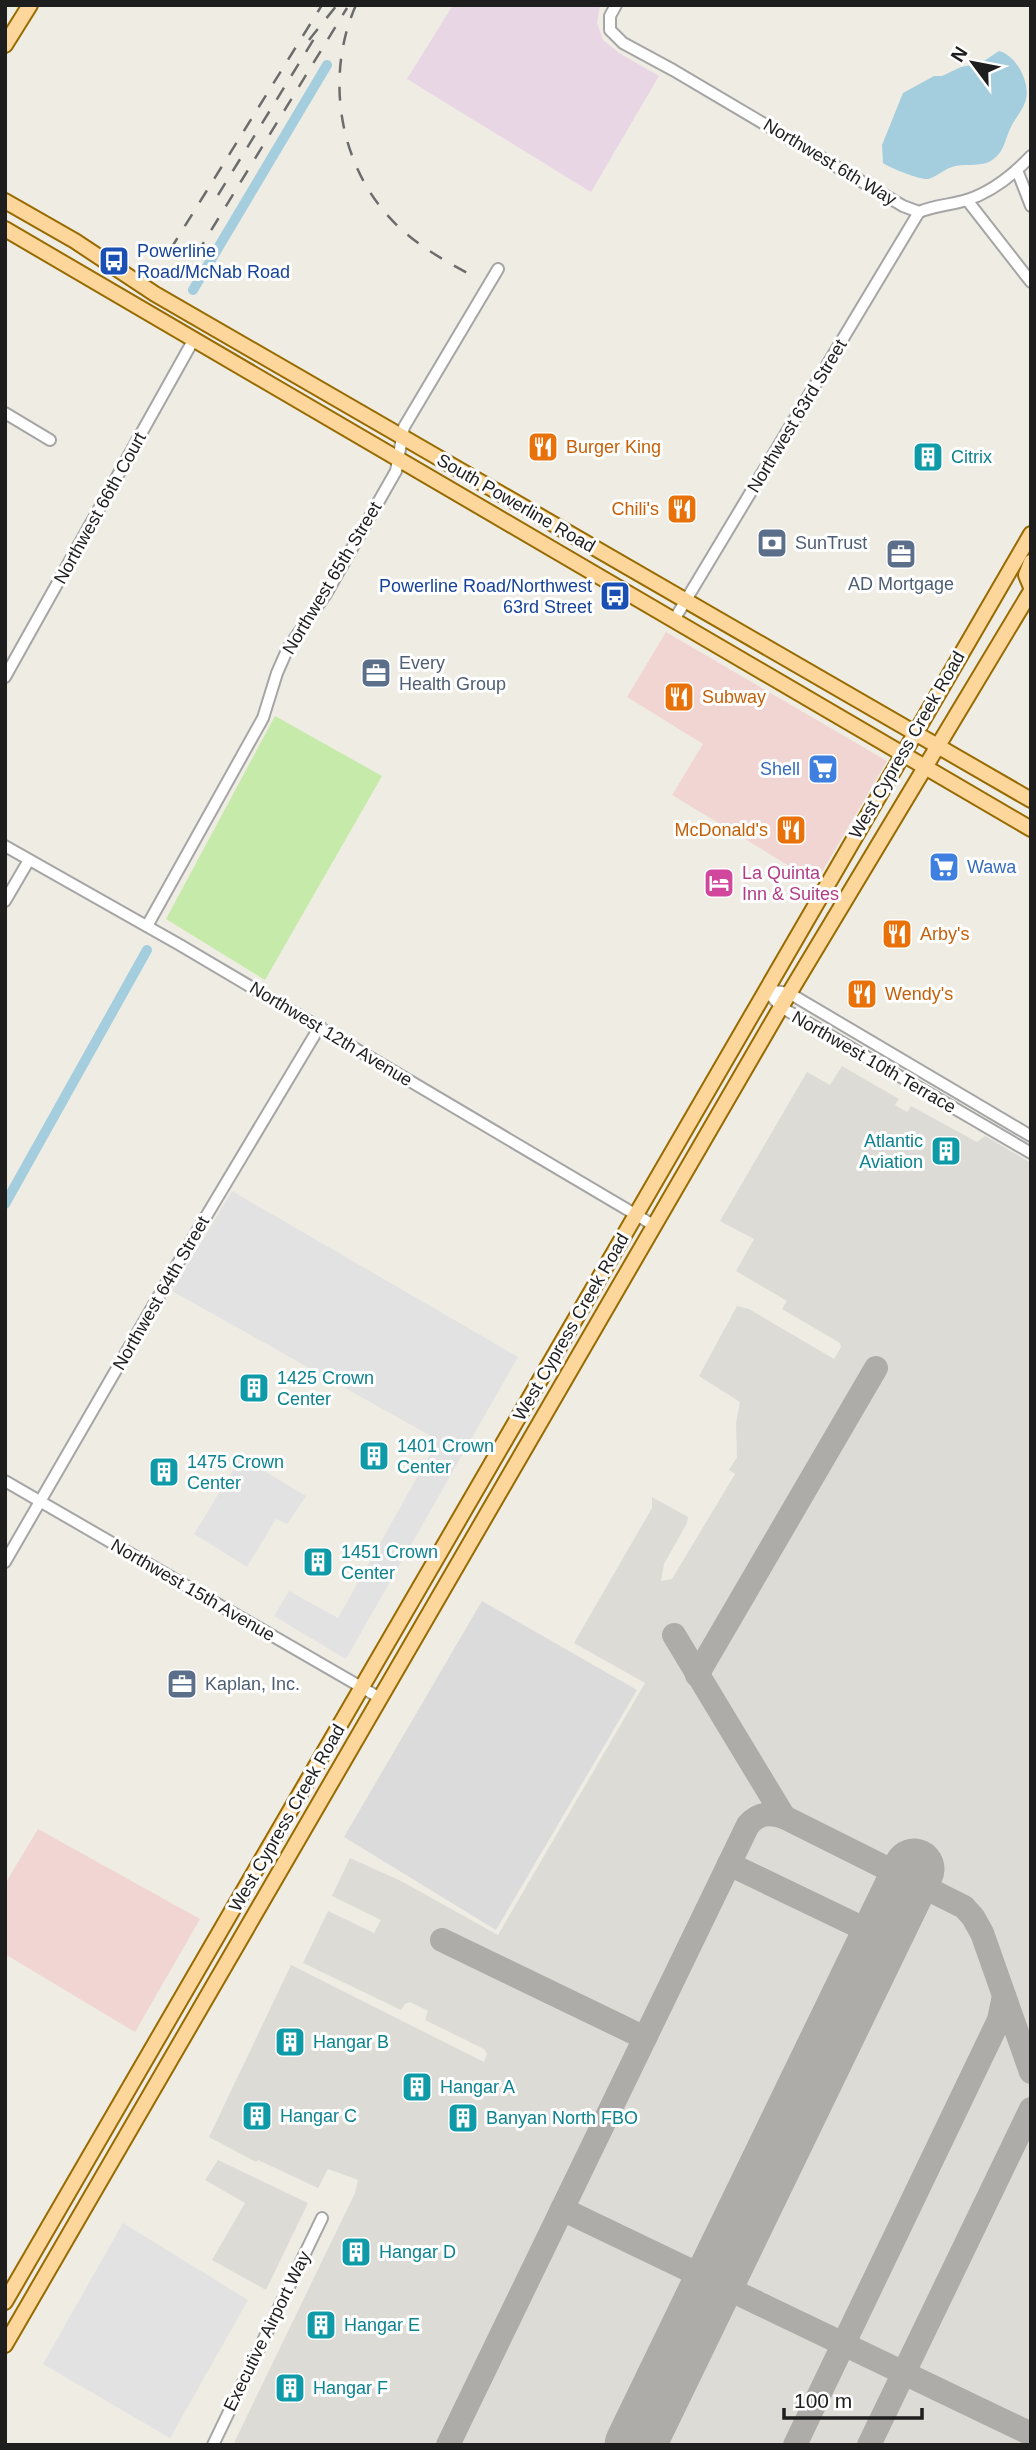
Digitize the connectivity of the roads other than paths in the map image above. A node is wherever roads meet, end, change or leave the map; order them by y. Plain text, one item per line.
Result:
1 (30, 5) edge
2 (616, 5) edge
3 (5, 46) edge
4 (1031, 156) edge
5 (1017, 170) junction
6 (967, 200) junction
7 (5, 201) edge
8 (1031, 206) edge
9 (919, 212) junction
10 (5, 229) edge
11 (498, 269) dead end
12 (1030, 279) edge
13 (194, 339) junction
14 (5, 413) edge
15 (402, 437) junction
16 (50, 440) dead end
17 (398, 458) junction
18 (1031, 534) edge
19 (1031, 562) edge
20 (1031, 589) edge
21 (685, 602) junction
22 (674, 620) junction
23 (5, 677) edge
24 (914, 733) junction
25 (937, 746) junction
26 (902, 754) junction
27 (924, 767) junction
28 (1031, 800) edge
29 (1031, 829) edge
30 (5, 846) edge
31 (29, 860) junction
32 (5, 901) edge
33 (147, 926) junction
34 (765, 990) junction
35 (789, 993) junction
36 (781, 1007) junction
37 (320, 1026) junction
38 (985, 1109) junction
39 (978, 1122) junction
40 (1030, 1135) edge
41 (1031, 1153) edge
42 (636, 1214) junction
43 (655, 1226) junction
44 (5, 1481) edge
45 (40, 1502) junction
46 (463, 1514) junction
47 (465, 1553) junction
48 (5, 1562) edge
49 (363, 1688) junction
50 (380, 1698) junction
51 (322, 2218) dead end
52 (5, 2302) edge
53 (5, 2345) edge
54 (213, 2445) edge

1 - 3 main road
2 - 9 street, Northwest 6th Way
4 - 5 street
5 - 6 street
5 - 8 street
6 - 9 street
6 - 12 street
7 - 15 main road, South Powerline Road
9 - 21 street, Northwest 63rd Street
10 - 13 main road, South Powerline Road
11 - 15 street, Northwest 65th Street
13 - 17 main road, South Powerline Road
13 - 23 street, Northwest 66th Court
14 - 16 street
15 - 17 street, Northwest 65th Street
15 - 21 main road, South Powerline Road
17 - 22 main road, South Powerline Road
17 - 33 street, Northwest 65th Street
18 - 24 main road, West Cypress Creek Road
19 - 20 main road
20 - 25 main road, West Cypress Creek Road
21 - 22 street, Northwest 63rd Street
21 - 24 main road, South Powerline Road
22 - 26 main road, South Powerline Road
24 - 25 main road, South Powerline Road
24 - 26 main road, West Cypress Creek Road
25 - 27 main road, West Cypress Creek Road
25 - 28 main road, South Powerline Road
26 - 27 main road, South Powerline Road
26 - 34 main road, West Cypress Creek Road
27 - 29 main road, South Powerline Road
27 - 35 main road, West Cypress Creek Road
30 - 31 street, Northwest 12th Avenue
31 - 32 street
31 - 33 street, Northwest 12th Avenue
33 - 37 street, Northwest 12th Avenue
34 - 35 street, Northwest 10th Terrace
34 - 36 street, Northwest 10th Terrace
34 - 42 main road, West Cypress Creek Road
35 - 36 main road, West Cypress Creek Road
35 - 38 street, Northwest 10th Terrace
36 - 39 street, Northwest 10th Terrace
36 - 43 main road, West Cypress Creek Road
37 - 42 street, Northwest 12th Avenue
37 - 45 street, Northwest 64th Street
38 - 39 street
38 - 40 street, Northwest 10th Terrace
39 - 41 street, Northwest 10th Terrace
42 - 43 street, Northwest 12th Avenue
42 - 46 main road, West Cypress Creek Road
43 - 47 main road, West Cypress Creek Road
44 - 45 street, Northwest 15th Avenue
45 - 48 street, Northwest 64th Street
45 - 49 street, Northwest 15th Avenue
46 - 47 main road
46 - 49 main road, West Cypress Creek Road
47 - 50 main road, West Cypress Creek Road
49 - 50 street, Northwest 15th Avenue
49 - 52 main road, West Cypress Creek Road
50 - 53 main road, West Cypress Creek Road
51 - 54 street, Executive Airport Way

